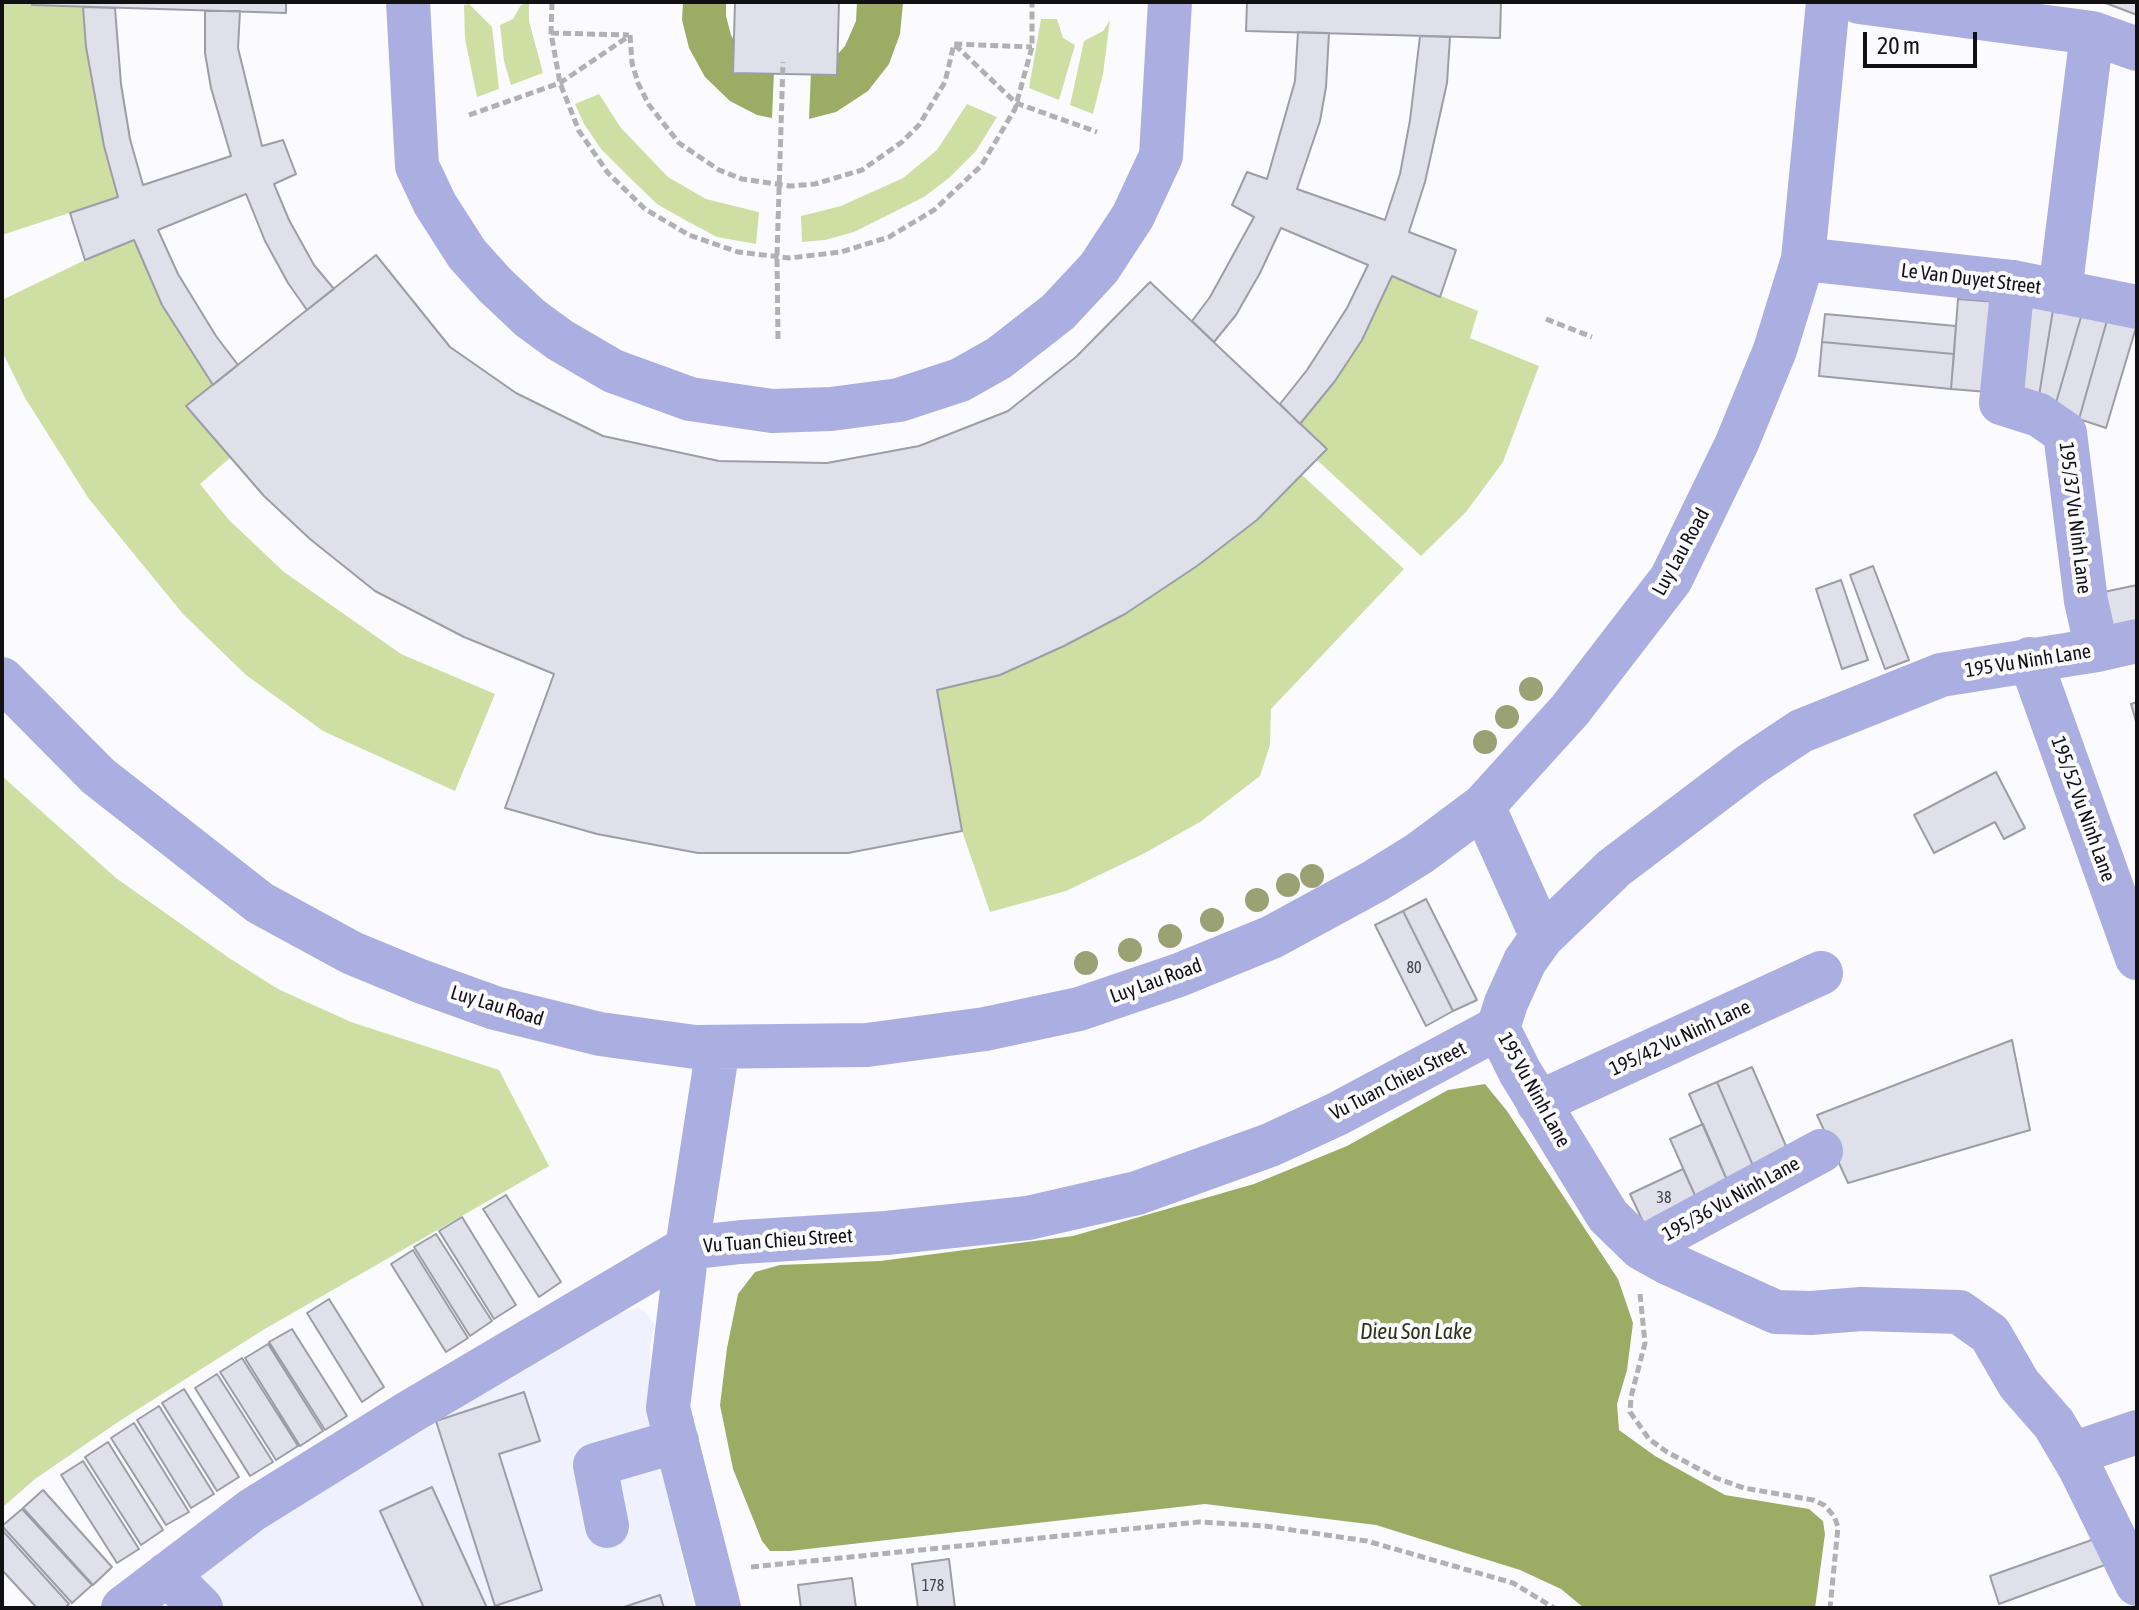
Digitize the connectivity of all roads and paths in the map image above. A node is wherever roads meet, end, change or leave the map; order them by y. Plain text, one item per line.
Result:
1 (408, 2) edge
2 (552, 2) edge
3 (1032, 2) edge
4 (1170, 2) edge
5 (1828, 2) edge
6 (1859, 2) edge
7 (551, 33) junction
8 (2092, 33) junction
9 (630, 35) junction
10 (954, 44) junction
11 (1032, 47) junction
12 (2137, 49) edge
13 (783, 62) dead end
14 (560, 83) junction
15 (1016, 103) junction
16 (469, 115) dead end
17 (1097, 132) dead end
18 (780, 185) junction
19 (777, 256) junction
20 (1803, 259) junction
21 (2013, 282) junction
22 (2060, 292) junction
23 (2137, 307) edge
24 (1546, 319) dead end
25 (1592, 337) dead end
26 (778, 339) dead end
27 (2117, 646) edge
28 (2030, 659) junction
29 (2, 679) edge
30 (1483, 806) junction
31 (1542, 937) junction
32 (2137, 958) edge
33 (1821, 973) dead end
34 (1498, 1028) junction
35 (718, 1047) junction
36 (1538, 1103) junction
37 (1821, 1151) dead end
38 (687, 1248) junction
39 (1641, 1248) junction
40 (1638, 1291) dead end
41 (2137, 1432) edge
42 (677, 1441) junction
43 (2072, 1454) junction
44 (607, 1526) dead end
45 (746, 1568) dead end
46 (167, 1574) junction
47 (2137, 1584) edge
48 (123, 1608) edge
49 (201, 1608) edge
50 (719, 1608) edge
51 (1554, 1608) edge
52 (1830, 1608) edge

1 - 4 street
2 - 7 path
3 - 11 path
5 - 20 street, Luy Lau Road
6 - 8 street
7 - 9 path
7 - 14 path
8 - 12 street
8 - 22 street
9 - 14 path
9 - 18 path
10 - 11 path
10 - 15 path
10 - 18 path
11 - 15 path
13 - 18 path
14 - 16 path
14 - 19 path
15 - 17 path
15 - 19 path
18 - 19 path
19 - 26 path
20 - 21 street, Le Van Duyet Street
20 - 30 street, Luy Lau Road
21 - 22 street, Le Van Duyet Street
21 - 27 street, 195/37 Vu Ninh Lane
22 - 23 street, Le Van Duyet Street
24 - 25 path
27 - 28 street, 195 Vu Ninh Lane
28 - 31 street, 195 Vu Ninh Lane
28 - 32 street, 195/52 Vu Ninh Lane
29 - 35 street, Luy Lau Road
30 - 31 street
30 - 35 street, Luy Lau Road
31 - 34 street, 195 Vu Ninh Lane
33 - 36 street, 195/42 Vu Ninh Lane
34 - 36 street, 195 Vu Ninh Lane
34 - 38 street, Vu Tuan Chieu Street
35 - 38 street
36 - 39 street, 195 Vu Ninh Lane
37 - 39 street, 195/36 Vu Ninh Lane
38 - 42 street
38 - 46 street, Vu Tuan Chieu Street
39 - 43 street, 195 Vu Ninh Lane
40 - 52 path
41 - 43 street
42 - 44 street
42 - 50 street
43 - 47 street, 195 Vu Ninh Lane
45 - 51 path
46 - 48 street, Vu Tuan Chieu Street
46 - 49 street

